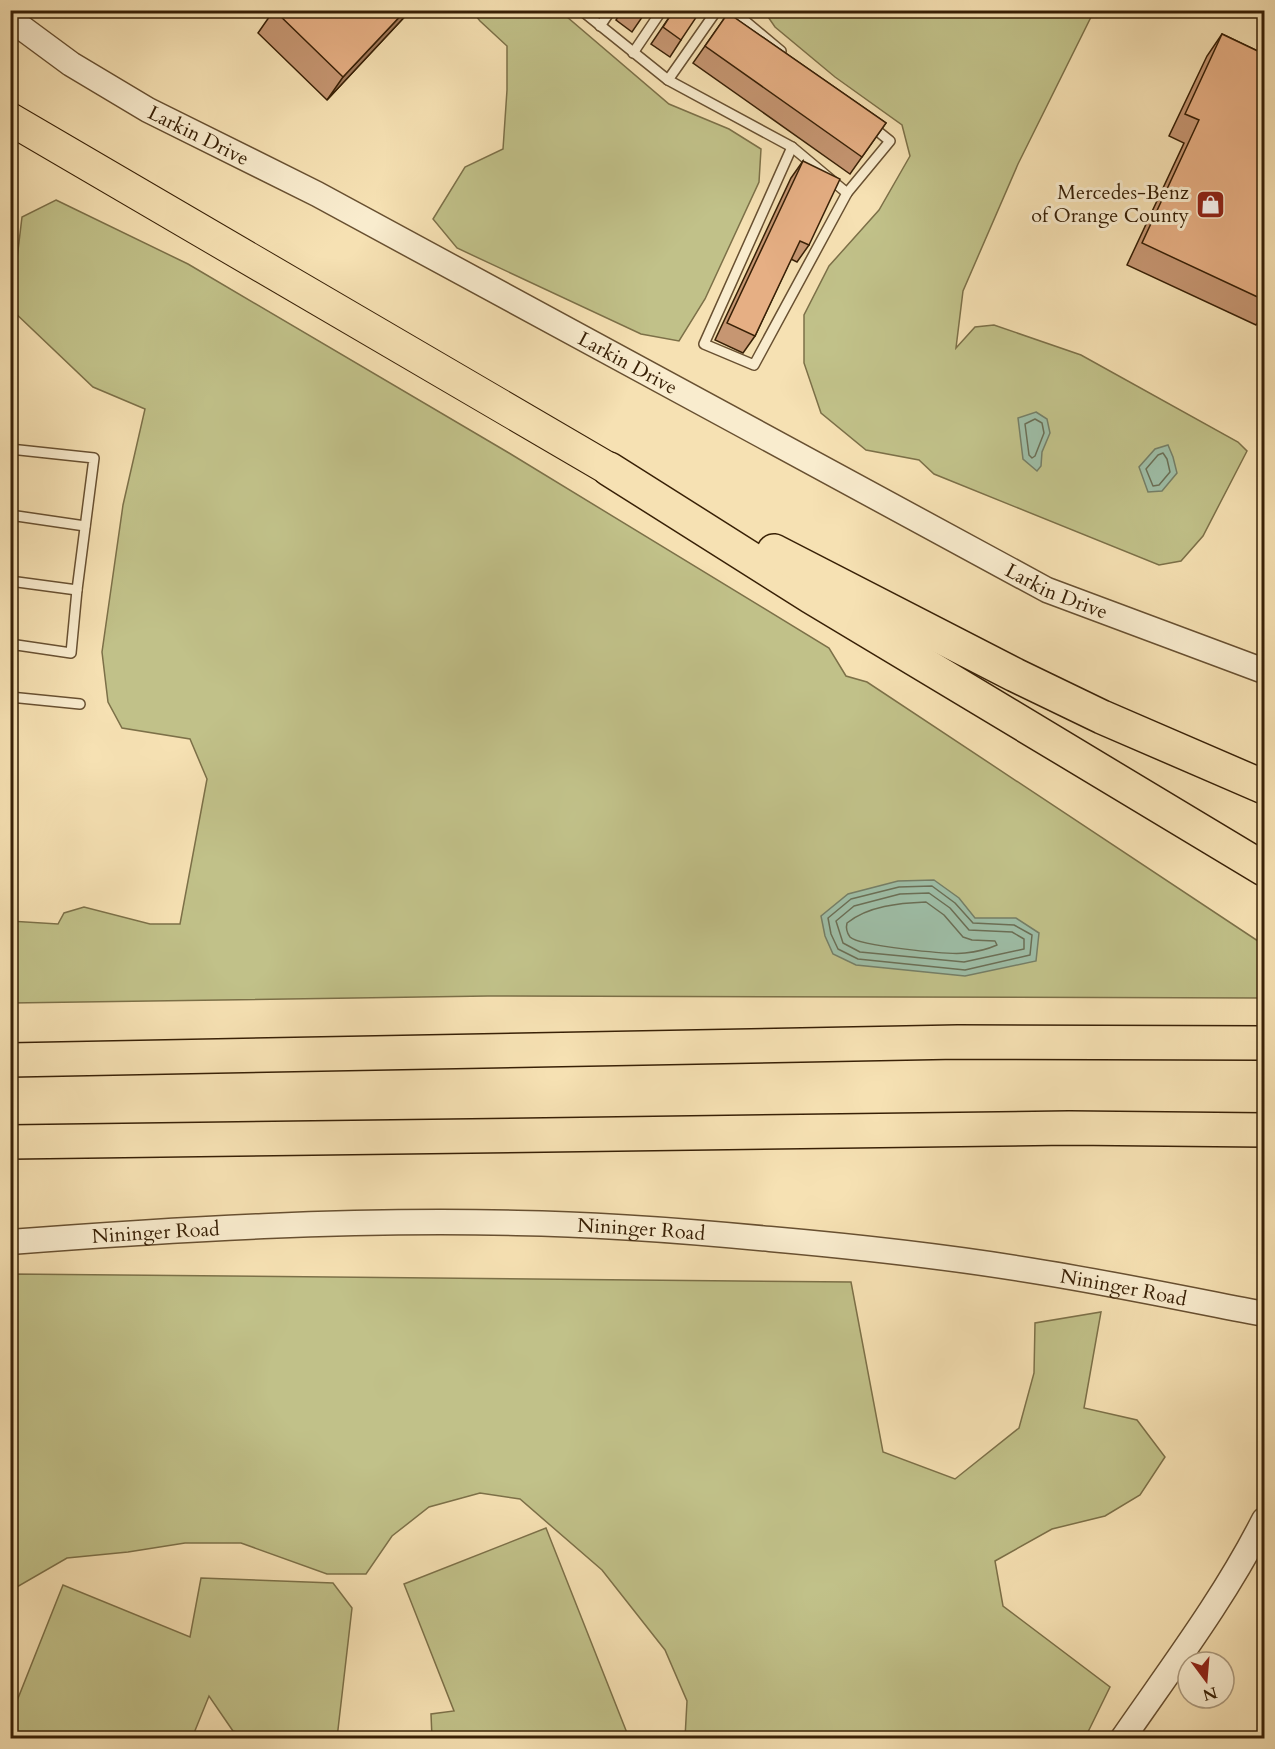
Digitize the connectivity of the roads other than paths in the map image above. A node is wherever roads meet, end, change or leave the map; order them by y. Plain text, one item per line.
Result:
1 (581, 10) edge
2 (611, 10) edge
3 (662, 10) edge
4 (717, 10) edge
5 (732, 10) edge
6 (10, 20) edge
7 (600, 26) junction
8 (633, 53) junction
9 (785, 54) edge
10 (668, 80) junction
11 (10, 119) edge
12 (864, 119) edge
13 (792, 147) junction
14 (847, 194) junction
15 (10, 448) edge
16 (609, 468) junction
17 (10, 514) edge
18 (85, 526) junction
19 (10, 581) edge
20 (77, 590) junction
21 (10, 644) edge
22 (1264, 671) edge
23 (10, 697) edge
24 (80, 704) dead end
25 (1264, 787) edge
26 (1264, 869) edge
27 (10, 1042) edge
28 (1264, 1043) edge
29 (207, 1056) junction
30 (10, 1060) edge
31 (1264, 1130) edge
32 (110, 1141) junction
33 (10, 1142) edge
34 (10, 1155) edge
35 (10, 1242) edge
36 (1264, 1314) edge
37 (1264, 1520) edge
38 (1123, 1738) edge

1 - 7 lane
2 - 7 lane
3 - 8 lane
4 - 10 lane
5 - 9 lane
6 - 22 street, Larkin Drive
7 - 8 lane
8 - 10 lane
10 - 13 lane
11 - 16 highway
12 - 14 lane
13 - 14 lane
13 - 14 lane
15 - 18 lane
16 - 25 highway
16 - 26 highway
17 - 18 lane
18 - 20 lane
19 - 20 lane
20 - 21 lane
23 - 24 lane
27 - 29 highway
28 - 29 highway
29 - 30 highway
31 - 32 highway
32 - 33 highway
32 - 34 highway
35 - 36 street, Nininger Road
37 - 38 street

